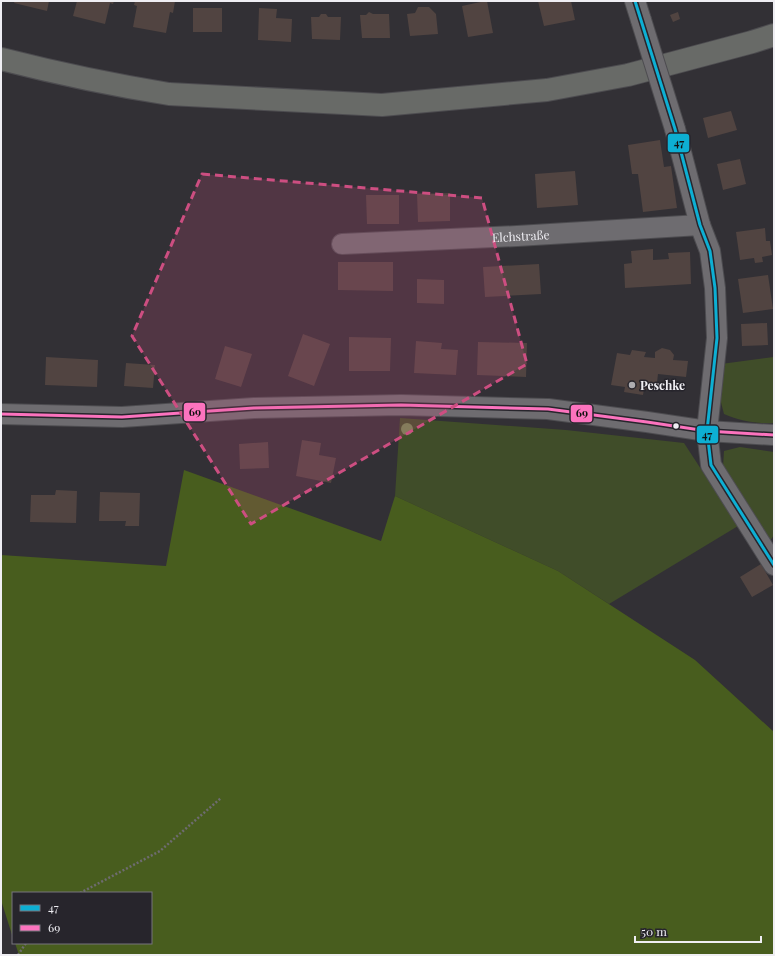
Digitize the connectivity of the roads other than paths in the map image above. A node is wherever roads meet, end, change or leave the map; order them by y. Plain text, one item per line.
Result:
1 (635, 1) edge
2 (774, 35) edge
3 (1, 59) edge
4 (700, 225) junction
5 (342, 244) dead end
6 (1, 414) edge
7 (707, 431) junction
8 (774, 435) edge
9 (774, 565) edge

1 - 4 street, bridge
2 - 3 main road
4 - 5 street, Elchstraße
4 - 7 street
6 - 7 street
7 - 8 street
7 - 9 street

